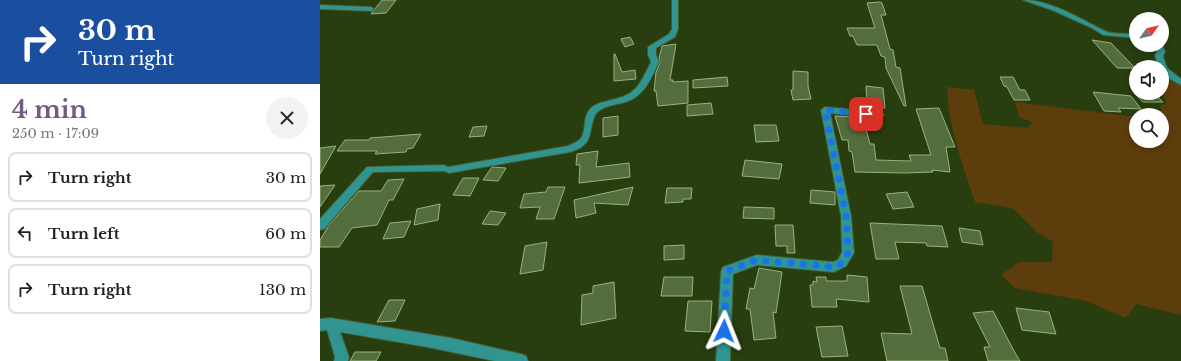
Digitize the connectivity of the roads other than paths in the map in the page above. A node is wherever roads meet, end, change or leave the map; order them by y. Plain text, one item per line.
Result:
1 (676, 0) edge
2 (1026, 0) edge
3 (320, 7) edge
4 (372, 9) dead end
5 (1129, 36) edge
6 (1161, 52) edge
7 (1181, 83) edge
8 (880, 115) dead end
9 (320, 226) edge
10 (326, 324) edge
11 (341, 361) edge
12 (522, 361) edge
13 (723, 361) edge

1 - 9 street
2 - 5 street
3 - 4 street
6 - 7 street
8 - 13 street
10 - 11 street
10 - 12 street

